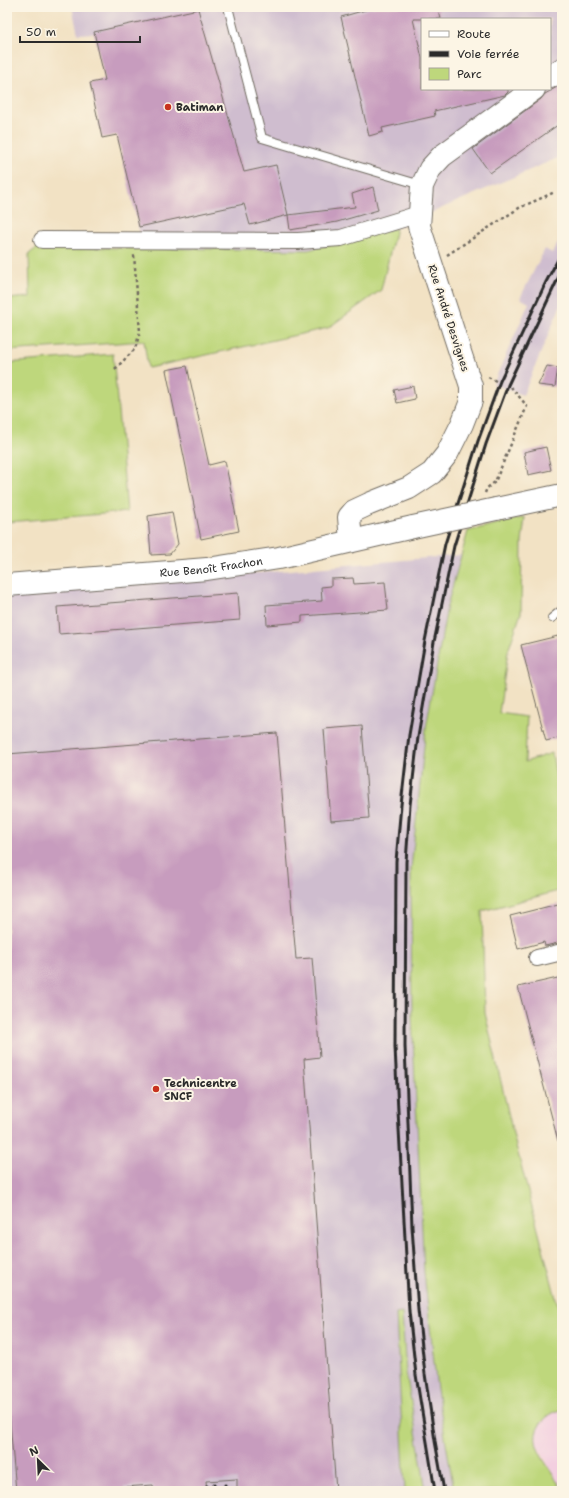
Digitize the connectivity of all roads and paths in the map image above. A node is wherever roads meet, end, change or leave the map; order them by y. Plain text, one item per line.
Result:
1 (228, 7) edge
2 (562, 69) edge
3 (551, 76) edge
4 (533, 90) edge
5 (422, 186) junction
6 (555, 192) dead end
7 (419, 214) junction
8 (42, 240) dead end
9 (133, 240) junction
10 (431, 265) junction
11 (115, 369) dead end
12 (486, 376) dead end
13 (496, 381) dead end
14 (512, 387) dead end
15 (495, 482) dead end
16 (562, 495) edge
17 (351, 541) junction
18 (7, 585) edge
19 (562, 610) edge
20 (552, 618) dead end
21 (562, 952) edge
22 (537, 958) dead end

1 - 5 lane
2 - 3 street
4 - 5 street, Rue André Desvignes
5 - 7 street, Rue André Desvignes
6 - 10 path
7 - 9 street
7 - 10 street, Rue André Desvignes
8 - 9 street
9 - 11 path
10 - 17 street, Rue André Desvignes
12 - 13 path
14 - 15 path
16 - 17 street, Rue Benoît Frachon, bridge
17 - 18 street, Rue Benoît Frachon
19 - 20 lane
21 - 22 street

